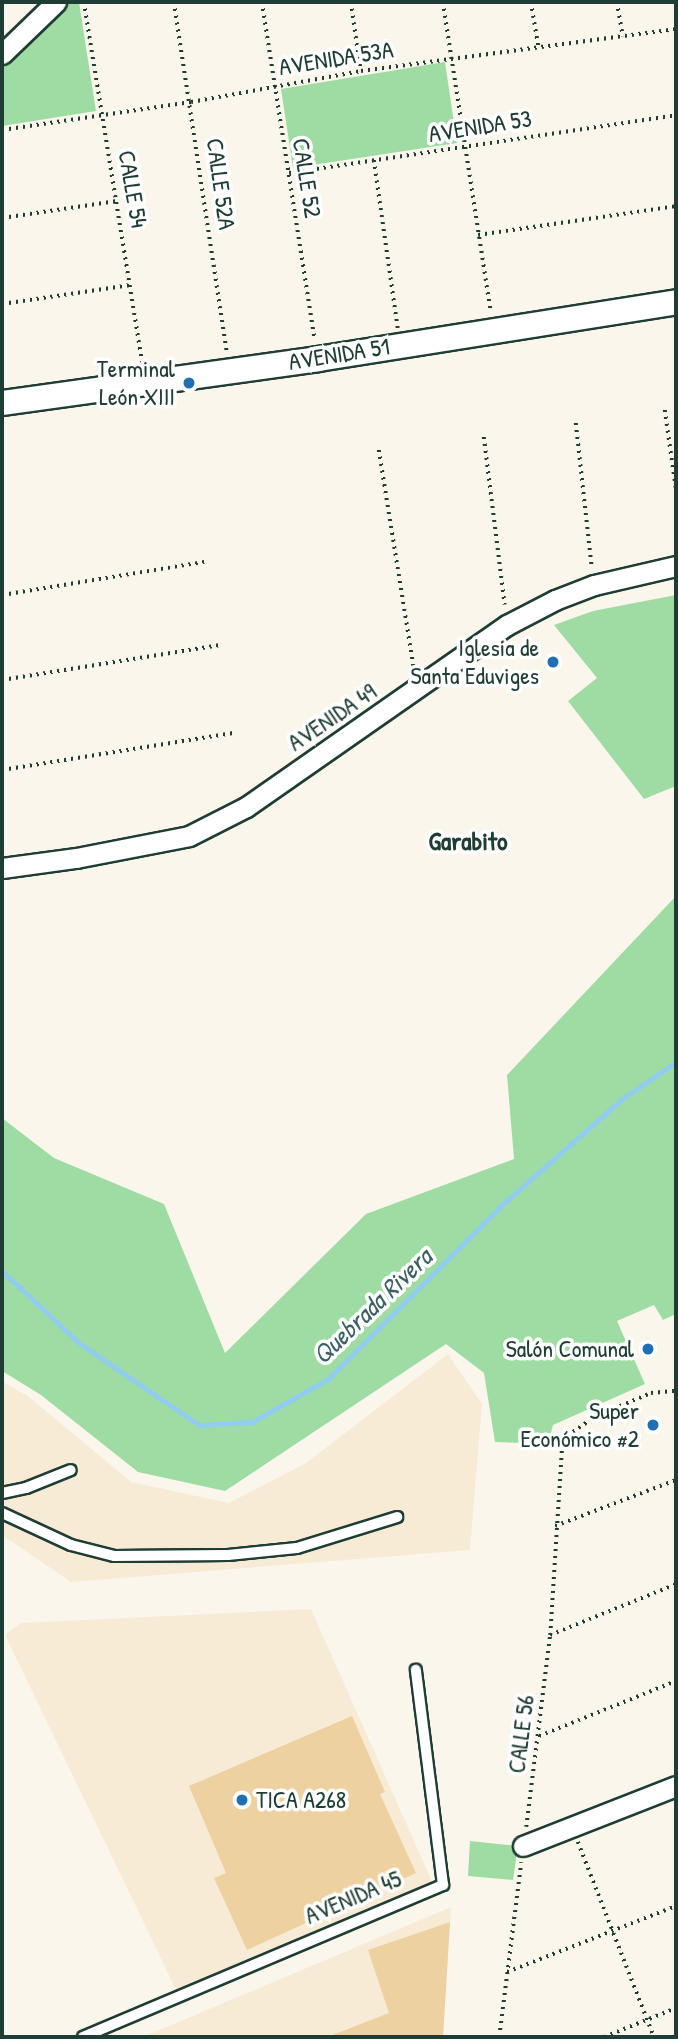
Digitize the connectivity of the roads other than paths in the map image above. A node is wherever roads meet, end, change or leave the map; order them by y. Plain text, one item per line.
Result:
1 (56, 2) edge
2 (2, 54) edge
3 (676, 302) edge
4 (2, 403) edge
5 (676, 566) edge
6 (2, 867) edge
7 (71, 1470) dead end
8 (2, 1493) edge
9 (2, 1513) edge
10 (397, 1517) dead end
11 (416, 1670) dead end
12 (676, 1786) edge
13 (523, 1846) road end
14 (83, 2037) edge

1 - 2 street
3 - 4 street, AVENIDA 51
5 - 6 street, AVENIDA 49
7 - 8 lane
9 - 10 lane
11 - 14 lane, AVENIDA 45
12 - 13 street

